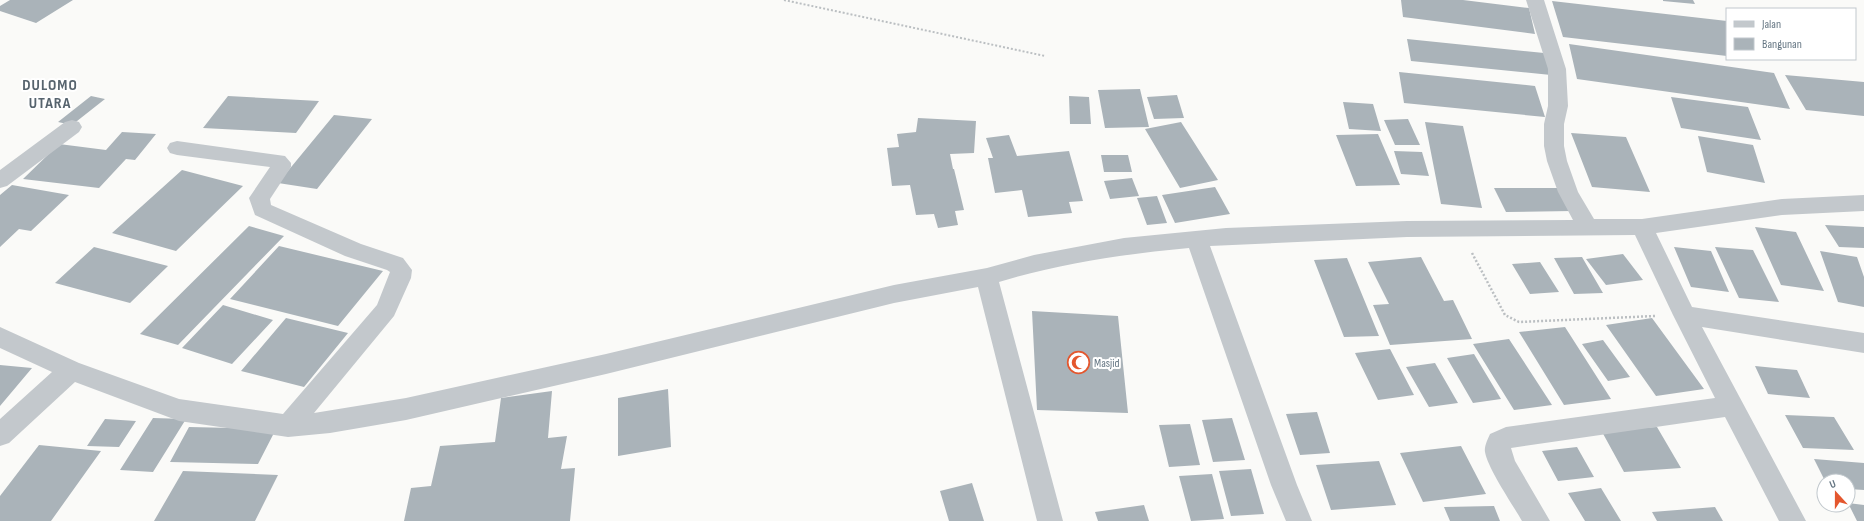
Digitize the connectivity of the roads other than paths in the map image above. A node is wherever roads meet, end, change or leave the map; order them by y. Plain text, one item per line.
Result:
1 (1535, 0) edge
2 (72, 127) dead end
3 (177, 148) dead end
4 (0, 180) edge
5 (1864, 203) edge
6 (1642, 227) junction
7 (1588, 228) junction
8 (1197, 239) junction
9 (987, 277) junction
10 (1684, 315) junction
11 (0, 337) edge
12 (1864, 343) edge
13 (71, 370) junction
14 (1731, 406) junction
15 (288, 426) junction
16 (0, 436) edge
17 (1050, 521) edge
18 (1299, 521) edge
19 (1536, 521) edge
20 (1793, 521) edge

1 - 7 street
2 - 4 street
3 - 15 street
5 - 6 street
6 - 7 street
6 - 10 street
7 - 8 street
8 - 9 street
8 - 18 street
9 - 15 street
9 - 17 street
10 - 12 street
10 - 14 street
11 - 13 street
13 - 15 street
13 - 16 street
14 - 19 street
14 - 20 street

